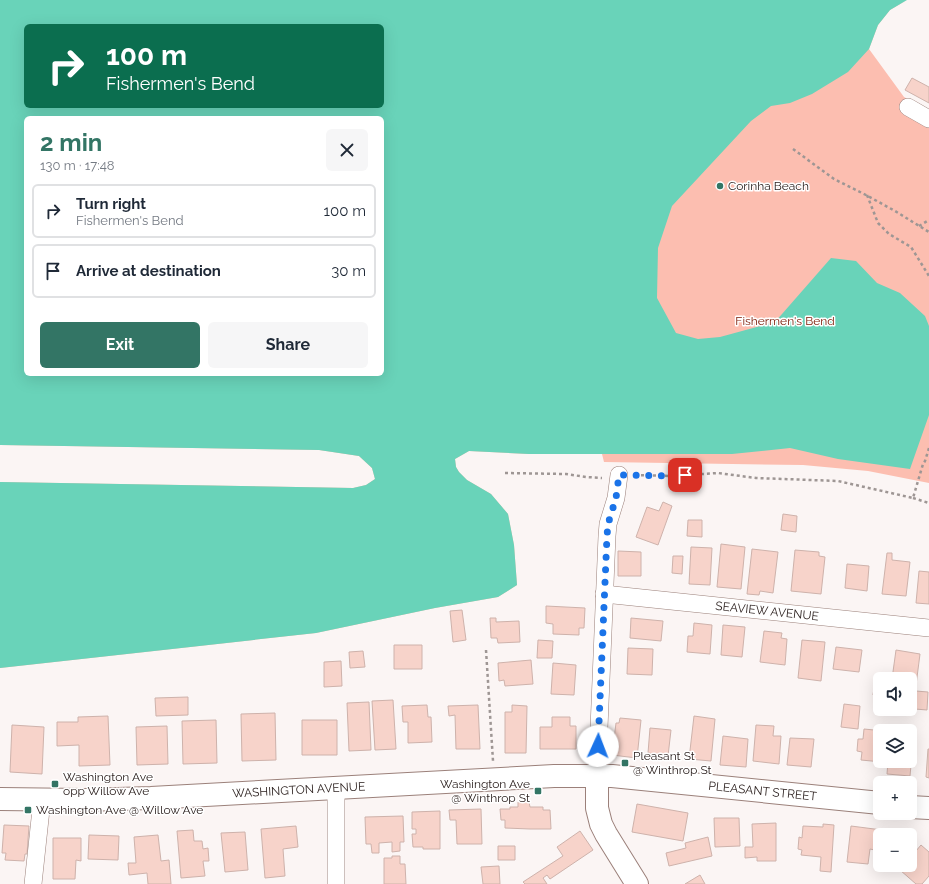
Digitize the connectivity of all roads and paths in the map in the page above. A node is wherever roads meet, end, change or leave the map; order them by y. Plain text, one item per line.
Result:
1 (908, 108) dead end
2 (929, 119) edge
3 (793, 149) dead end
4 (866, 195) junction
5 (929, 220) edge
6 (919, 226) junction
7 (929, 232) edge
8 (929, 276) edge
9 (929, 448) edge
10 (506, 473) dead end
11 (619, 476) junction
12 (913, 498) junction
13 (929, 503) edge
14 (604, 594) junction
15 (929, 628) edge
16 (486, 650) dead end
17 (597, 776) junction
18 (494, 780) junction
19 (336, 788) junction
20 (0, 799) edge
21 (42, 800) junction
22 (873, 803) edge
23 (917, 807) edge
24 (929, 808) edge
25 (33, 884) edge
26 (336, 884) edge
27 (637, 884) edge

1 - 2 street
3 - 4 path
4 - 6 path
4 - 8 path
5 - 6 path
6 - 7 path
9 - 12 path
10 - 11 path
11 - 12 path
11 - 14 street
12 - 13 path
14 - 15 street, SEAVIEW AVENUE
14 - 17 street
16 - 18 path
17 - 18 main road, WASHINGTON AVENUE
17 - 22 main road, PLEASANT STREET
17 - 27 main road
18 - 19 main road, WASHINGTON AVENUE
19 - 21 main road, WASHINGTON AVENUE
19 - 26 street
20 - 21 main road, WASHINGTON AVENUE
21 - 25 street
23 - 24 main road

